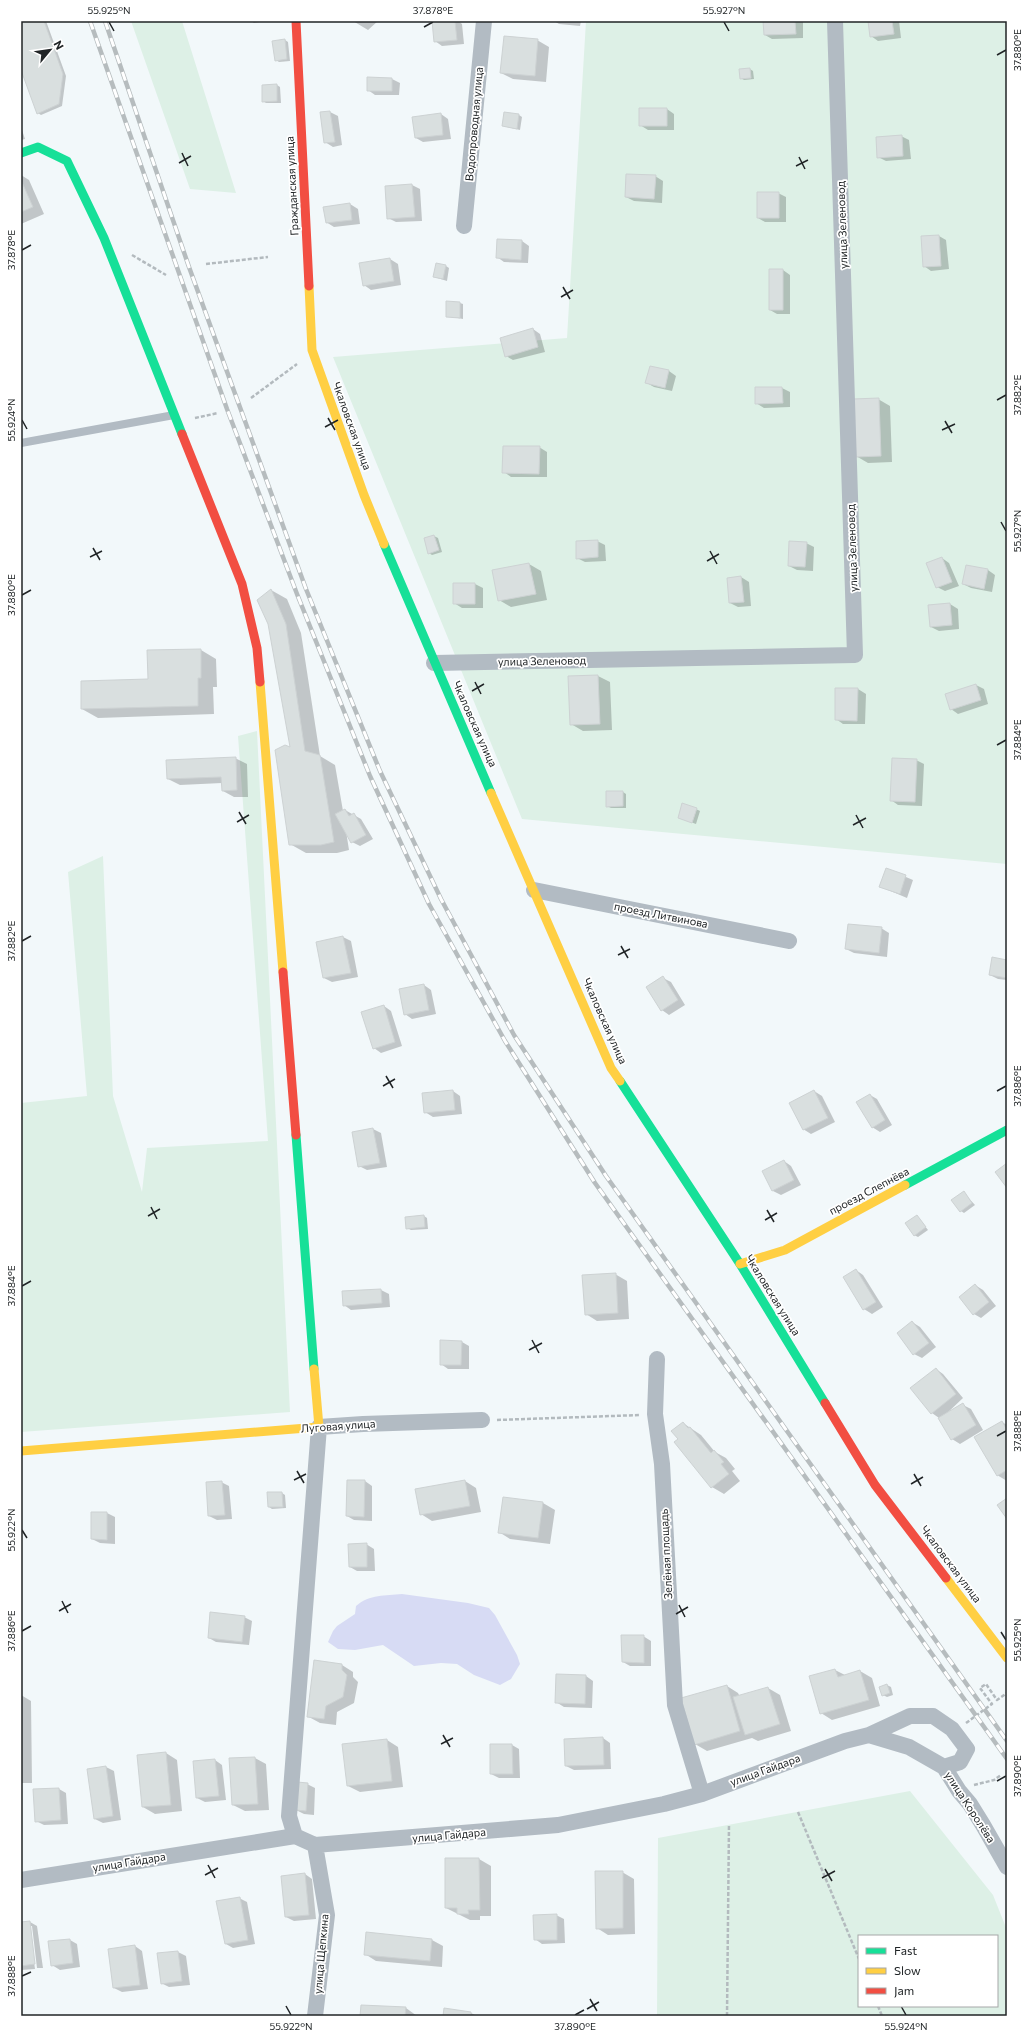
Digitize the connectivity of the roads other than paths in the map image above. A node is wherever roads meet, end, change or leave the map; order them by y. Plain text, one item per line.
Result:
1 (296, 21) edge
2 (484, 21) edge
3 (835, 21) edge
4 (21, 153) edge
5 (464, 226) dead end
6 (312, 350) joint
7 (176, 419) junction
8 (21, 443) edge
9 (434, 663) junction
10 (534, 890) junction
11 (789, 941) dead end
12 (1007, 1130) edge
13 (740, 1264) junction
14 (657, 1359) dead end
15 (482, 1420) road end
16 (319, 1427) junction
17 (21, 1451) edge
18 (1007, 1658) edge
19 (869, 1735) junction
20 (944, 1767) junction
21 (702, 1794) junction
22 (295, 1836) junction
23 (315, 1845) junction
24 (1007, 1867) edge
25 (21, 1880) edge
26 (315, 2016) edge

1 - 6 street, Гражданская улица
2 - 5 street, Водопроводная улица
3 - 9 street, улица Зеленовод
4 - 7 street
6 - 9 street, Чкаловская улица
7 - 8 lane
7 - 16 street
9 - 10 street, Чкаловская улица
10 - 11 street, проезд Литвинова
10 - 13 street, Чкаловская улица
12 - 13 street, проезд Слепнёва
13 - 18 street, Чкаловская улица
14 - 21 street, Зелёная площадь
15 - 16 street, Луговая улица
16 - 17 street, Луговая улица
16 - 22 street
19 - 20 street
19 - 20 street, улица Гайдара
19 - 21 street, улица Гайдара
20 - 24 street, улица Королёва
21 - 23 street, улица Гайдара
22 - 23 street, улица Гайдара
22 - 25 street, улица Гайдара
23 - 26 street, улица Щепкина

